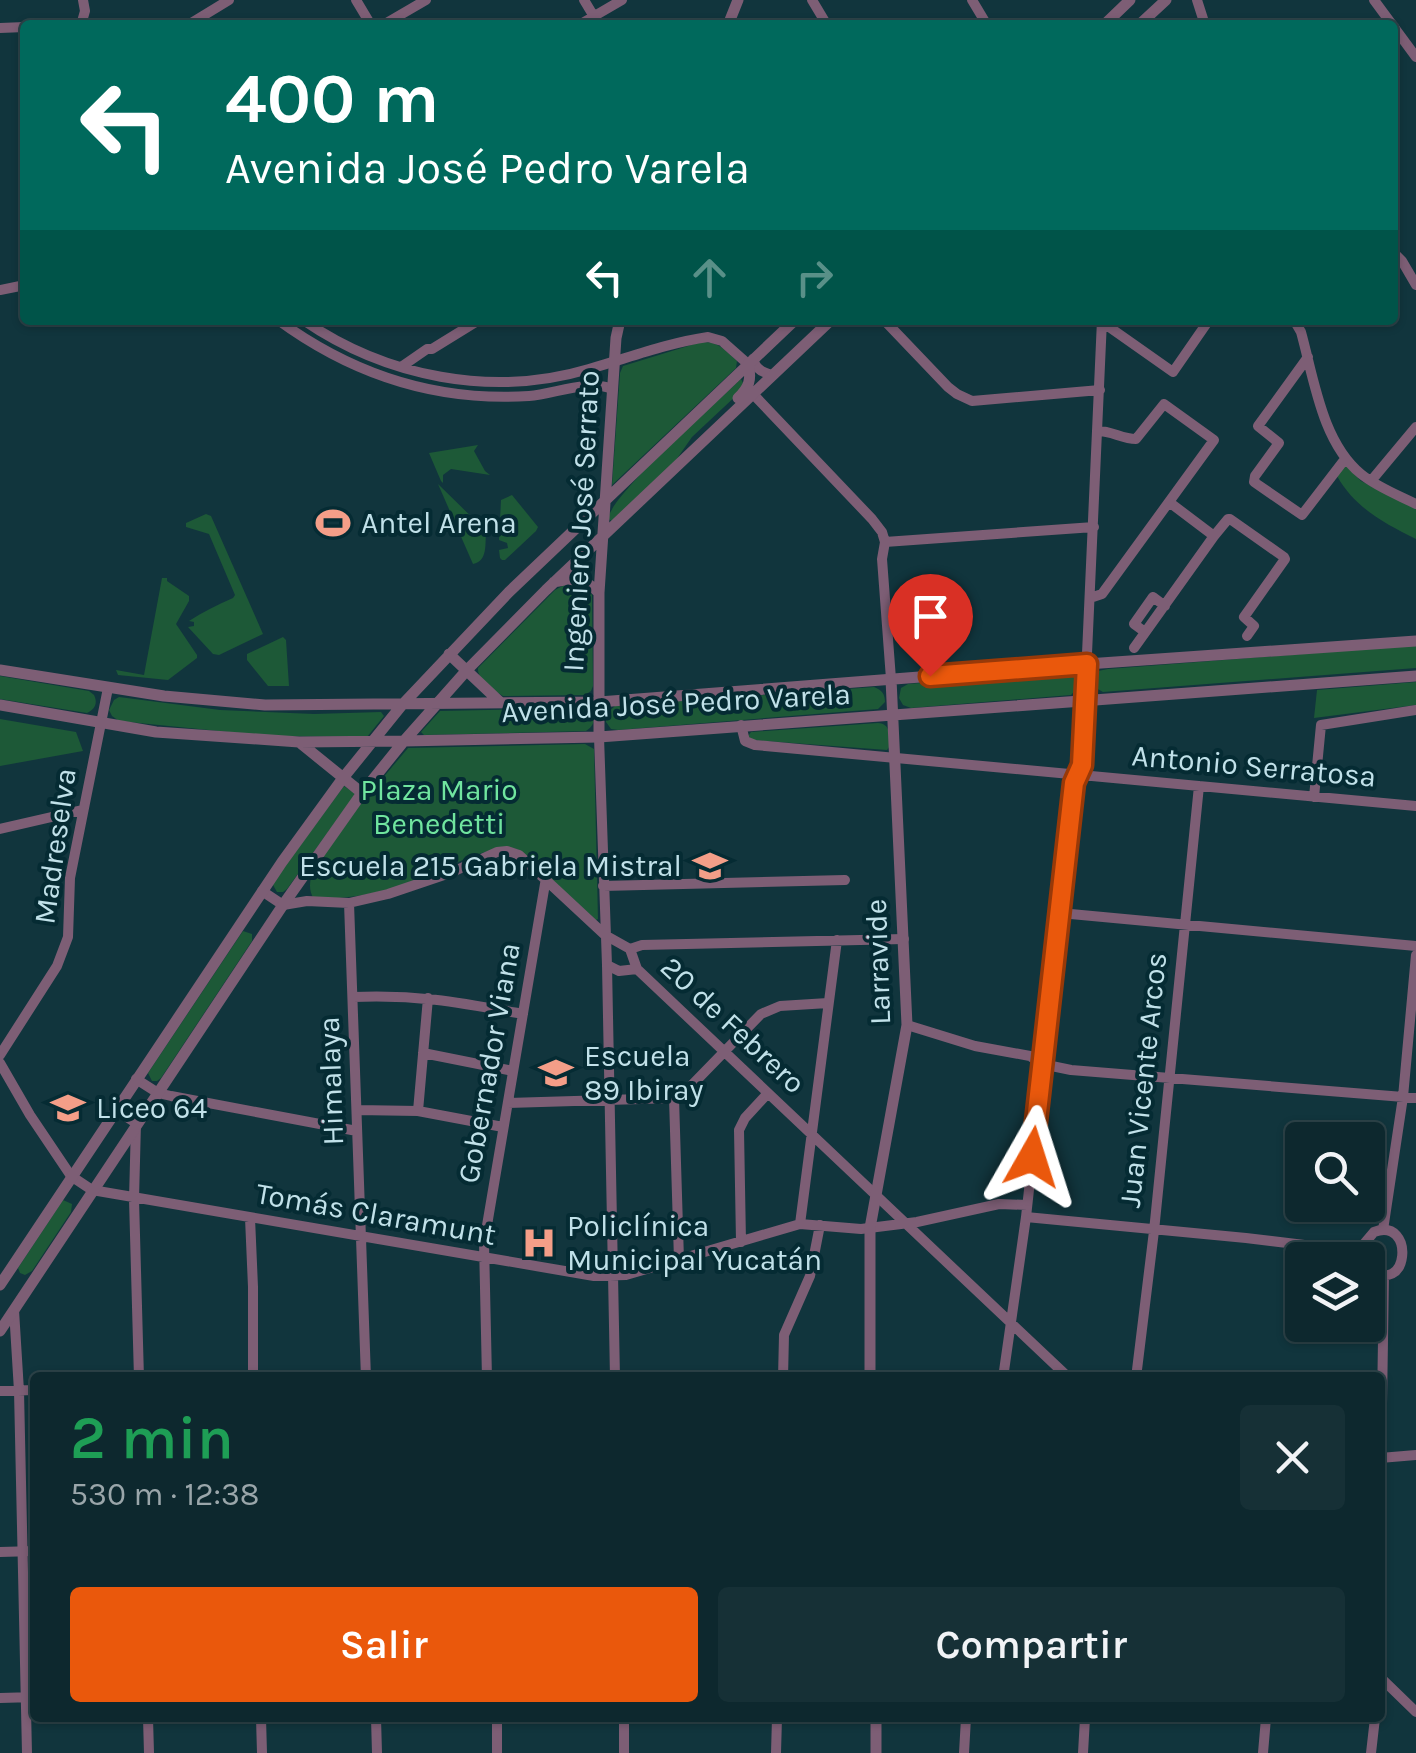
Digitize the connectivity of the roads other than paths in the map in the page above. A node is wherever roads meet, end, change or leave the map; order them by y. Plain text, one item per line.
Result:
1 (229, 0) edge
2 (426, 0) edge
3 (622, 0) edge
4 (1130, 0) edge
5 (1166, 0) edge
6 (196, 20) edge
7 (392, 20) edge
8 (597, 20) edge
9 (1109, 20) edge
10 (1145, 20) edge
11 (1398, 33) edge
12 (1416, 57) edge
13 (1398, 257) edge
14 (1416, 285) edge
15 (286, 325) edge
16 (312, 325) edge
17 (471, 325) edge
18 (619, 325) edge
19 (789, 325) edge
20 (819, 325) edge
21 (889, 325) edge
22 (1102, 325) edge
23 (1108, 325) edge
24 (1206, 325) edge
25 (1296, 325) edge
26 (338, 342) junction
27 (432, 349) junction
28 (332, 356) junction
29 (1308, 357) junction
30 (614, 361) junction
31 (751, 361) junction
32 (401, 367) junction
33 (422, 374) junction
34 (772, 375) junction
35 (437, 376) junction
36 (612, 389) junction
37 (1100, 390) junction
38 (433, 392) junction
39 (752, 394) junction
40 (1416, 427) edge
41 (1098, 431) junction
42 (697, 446) junction
43 (1345, 459) junction
44 (1370, 480) junction
45 (604, 500) junction
46 (1170, 502) junction
47 (1416, 504) edge
48 (1094, 528) junction
49 (1214, 536) junction
50 (601, 538) junction
51 (885, 542) junction
52 (529, 572) junction
53 (550, 586) junction
54 (509, 592) junction
55 (598, 593) junction
56 (1090, 598) junction
57 (527, 609) junction
58 (484, 616) junction
59 (502, 634) junction
60 (1247, 636) dead end
61 (1416, 642) edge
62 (1134, 648) dead end
63 (449, 654) junction
64 (1087, 664) junction
65 (0, 670) edge
66 (466, 670) junction
67 (1416, 676) edge
68 (891, 679) junction
69 (108, 688) junction
70 (1085, 699) junction
71 (599, 702) junction
72 (501, 703) junction
73 (436, 704) junction
74 (402, 705) junction
75 (0, 706) edge
76 (1416, 710) edge
77 (893, 716) junction
78 (100, 723) junction
79 (740, 725) junction
80 (599, 737) junction
81 (372, 741) junction
82 (404, 741) junction
83 (299, 742) junction
84 (896, 758) junction
85 (1078, 774) junction
86 (344, 778) junction
87 (1198, 786) junction
88 (362, 793) junction
89 (1314, 797) junction
90 (1416, 806) edge
91 (82, 810) junction
92 (0, 829) edge
93 (546, 878) junction
94 (846, 880) dead end
95 (604, 886) junction
96 (262, 892) junction
97 (349, 903) junction
98 (284, 905) junction
99 (1060, 913) junction
100 (242, 922) junction
101 (1184, 926) junction
102 (605, 935) junction
103 (263, 936) junction
104 (904, 939) junction
105 (838, 940) junction
106 (1416, 946) edge
107 (630, 949) junction
108 (1416, 955) edge
109 (607, 965) junction
110 (637, 969) junction
111 (353, 997) junction
112 (428, 998) junction
113 (828, 1003) junction
114 (523, 1014) junction
115 (907, 1026) junction
116 (724, 1051) junction
117 (422, 1053) junction
118 (0, 1054) edge
119 (0, 1063) edge
120 (1042, 1064) junction
121 (513, 1071) junction
122 (1168, 1078) junction
123 (136, 1079) junction
124 (158, 1093) junction
125 (768, 1093) junction
126 (1402, 1097) junction
127 (674, 1098) junction
128 (1416, 1098) edge
129 (609, 1100) junction
130 (508, 1103) junction
131 (116, 1110) junction
132 (357, 1110) junction
133 (418, 1111) junction
134 (136, 1124) junction
135 (503, 1127) junction
136 (357, 1132) junction
137 (812, 1134) junction
138 (71, 1176) junction
139 (92, 1190) junction
140 (876, 1195) junction
141 (134, 1200) junction
142 (1027, 1211) junction
143 (250, 1218) junction
144 (800, 1224) junction
145 (905, 1224) junction
146 (820, 1225) junction
147 (870, 1228) junction
148 (1154, 1230) junction
149 (1384, 1230) junction
150 (360, 1236) junction
151 (741, 1242) junction
152 (1367, 1242) edge
153 (1285, 1244) edge
154 (1412, 1252) edge
155 (484, 1258) junction
156 (679, 1260) junction
157 (1385, 1275) edge
158 (612, 1277) junction
159 (1, 1283) edge
160 (23, 1296) junction
161 (14, 1310) junction
162 (1009, 1321) junction
163 (0, 1331) edge
164 (1383, 1342) edge
165 (139, 1372) edge
166 (253, 1372) edge
167 (366, 1372) edge
168 (488, 1372) edge
169 (615, 1372) edge
170 (783, 1372) edge
171 (870, 1372) edge
172 (1004, 1372) edge
173 (1063, 1372) edge
174 (1137, 1372) edge
175 (1382, 1372) edge
176 (30, 1390) edge
177 (0, 1391) edge
178 (19, 1391) junction
179 (1416, 1455) edge
180 (1385, 1458) edge
181 (0, 1552) edge
182 (22, 1552) junction
183 (30, 1552) edge
184 (1385, 1682) edge
185 (30, 1697) edge
186 (0, 1698) edge
187 (1416, 1712) edge
188 (148, 1722) edge
189 (261, 1722) edge
190 (376, 1722) edge
191 (497, 1722) edge
192 (624, 1722) edge
193 (777, 1722) edge
194 (876, 1722) edge
195 (966, 1722) edge
196 (1085, 1722) edge
197 (1266, 1722) edge
198 (1375, 1722) edge
199 (27, 1753) edge
200 (149, 1753) edge
201 (262, 1753) edge
202 (378, 1753) edge
203 (497, 1753) edge
204 (624, 1753) edge
205 (776, 1753) edge
206 (876, 1753) edge
207 (964, 1753) edge
208 (1082, 1753) edge
209 (1262, 1753) edge
210 (1372, 1753) edge

1 - 6 street
2 - 7 street
3 - 8 street
4 - 9 street
5 - 10 street
11 - 12 street
13 - 14 street
15 - 28 street
16 - 26 street
17 - 27 street
18 - 30 street, Ingeniero José Serrato
19 - 31 street
20 - 34 street
21 - 37 street
22 - 37 street
23 - 24 street
25 - 29 street
26 - 28 street
26 - 32 street
27 - 32 street
27 - 33 street
28 - 38 street
29 - 43 street
29 - 43 street
30 - 31 street
30 - 35 street
30 - 36 street, Ingeniero José Serrato
31 - 34 street
31 - 42 street
31 - 45 street
32 - 33 street
33 - 35 street
34 - 39 street
35 - 38 street
36 - 38 street
36 - 45 street, Ingeniero José Serrato
37 - 41 street
39 - 42 street
39 - 51 street
40 - 44 street
41 - 46 street
41 - 48 street
42 - 50 street
43 - 44 street
44 - 47 street
45 - 50 street, Ingeniero José Serrato
45 - 52 street
46 - 49 street
46 - 56 street
48 - 51 street
48 - 56 street
49 - 60 street
49 - 62 street
50 - 53 street
50 - 55 street, Ingeniero José Serrato
51 - 68 street, Larravide
52 - 53 street
52 - 54 street
53 - 55 street
53 - 57 street
54 - 57 street
54 - 58 street
55 - 71 street, Ingeniero José Serrato
56 - 64 street
57 - 59 street
58 - 59 street
58 - 63 street
59 - 66 street
61 - 64 street, Avenida José Pedro Varela
63 - 66 street
63 - 74 street
64 - 68 street, Avenida José Pedro Varela
64 - 70 street
65 - 69 street, Avenida José Pedro Varela
66 - 72 street
66 - 73 street
67 - 70 street, Avenida José Pedro Varela
68 - 71 street, Avenida José Pedro Varela
68 - 77 street, Larravide
69 - 74 street, Avenida José Pedro Varela
69 - 78 street, Madreselva
70 - 77 street, Avenida José Pedro Varela
70 - 85 street
71 - 72 street, Avenida José Pedro Varela
71 - 80 street, Ingeniero José Serrato
72 - 73 street, Avenida José Pedro Varela
73 - 74 street, Avenida José Pedro Varela
73 - 82 street
74 - 81 street
75 - 78 street, Avenida José Pedro Varela
76 - 89 street
77 - 79 street, Avenida José Pedro Varela
77 - 84 street, Larravide
78 - 83 street, Avenida José Pedro Varela
78 - 91 street, Madreselva
79 - 80 street, Avenida José Pedro Varela
79 - 84 street, Antonio Serratosa
80 - 82 street, Avenida José Pedro Varela
80 - 95 street, Ingeniero José Serrato
81 - 82 street, Avenida José Pedro Varela
81 - 83 street, Avenida José Pedro Varela
81 - 86 street
82 - 88 street
83 - 86 street
84 - 85 street, Antonio Serratosa
84 - 104 street, Larravide
85 - 87 street, Antonio Serratosa
85 - 99 street
86 - 88 street
86 - 96 street
87 - 89 street, Antonio Serratosa
87 - 101 street, Juan Vicente Arcos
88 - 98 street
89 - 90 street, Antonio Serratosa
91 - 92 street
91 - 118 street, Madreselva
93 - 97 street, 20 de Febrero
93 - 102 street, 20 de Febrero
93 - 114 street, Gobernador Viana
94 - 95 street
95 - 102 street, Ingeniero José Serrato
96 - 98 street
96 - 100 street
97 - 98 street, 20 de Febrero
97 - 111 street, Himalaya
98 - 103 street
99 - 101 street
99 - 120 street
100 - 103 street
100 - 123 street
101 - 106 street
101 - 122 street, Juan Vicente Arcos
102 - 107 street, 20 de Febrero
102 - 109 street, Ingeniero José Serrato
103 - 124 street
104 - 105 street
104 - 115 street, Larravide
105 - 107 street
105 - 113 street
107 - 110 street, 20 de Febrero
108 - 126 street
109 - 110 street
109 - 129 street, Ingeniero José Serrato
110 - 116 street, 20 de Febrero
111 - 112 street
111 - 132 street, Himalaya
112 - 114 street
112 - 117 street
113 - 116 street
113 - 137 street
114 - 121 street, Gobernador Viana
115 - 120 street
115 - 140 street, Larravide
116 - 125 street, 20 de Febrero
116 - 127 street
117 - 121 street
117 - 133 street
119 - 138 street
120 - 122 street
120 - 142 street
121 - 130 street, Gobernador Viana
122 - 126 street
122 - 148 street, Juan Vicente Arcos
123 - 124 street
123 - 131 street
124 - 134 street
124 - 136 street
125 - 137 street, 20 de Febrero
125 - 151 street
126 - 128 street
126 - 149 street
127 - 129 street
127 - 156 street
129 - 130 street
129 - 158 street, Ingeniero José Serrato
130 - 135 street, Gobernador Viana
131 - 134 street
131 - 138 street
132 - 133 street
132 - 136 street, Himalaya
133 - 135 street
134 - 139 street
134 - 141 street
135 - 155 street, Gobernador Viana
136 - 150 street, Himalaya
137 - 140 street, 20 de Febrero
137 - 144 street
138 - 139 street, Tomás Claramunt
138 - 159 street
139 - 141 street, Tomás Claramunt
139 - 160 street
140 - 145 street, 20 de Febrero
140 - 147 street, Larravide
141 - 143 street, Tomás Claramunt
141 - 165 street
142 - 145 street, Tomás Claramunt
142 - 148 street, Tomás Claramunt
142 - 162 street
143 - 150 street, Tomás Claramunt
143 - 166 street
144 - 146 street, Tomás Claramunt
144 - 151 street, Tomás Claramunt
145 - 147 street, Tomás Claramunt
145 - 162 street, 20 de Febrero
146 - 147 street, Tomás Claramunt
146 - 170 street
147 - 171 street, Larravide
148 - 153 street, Tomás Claramunt
148 - 174 street, Juan Vicente Arcos
149 - 152 street, Tomás Claramunt
149 - 154 street
150 - 155 street, Tomás Claramunt
150 - 167 street, Himalaya
151 - 156 street, Tomás Claramunt
154 - 157 street
155 - 158 street, Tomás Claramunt
155 - 168 street, Gobernador Viana
156 - 158 street, Tomás Claramunt
158 - 169 street, Ingeniero José Serrato
159 - 160 street
160 - 161 street
161 - 163 street
161 - 178 street
162 - 172 street
162 - 173 street, 20 de Febrero
164 - 175 street
176 - 178 street
177 - 178 street
178 - 182 street
179 - 180 street
181 - 182 street
182 - 183 street
182 - 185 street
184 - 187 street
185 - 186 street
185 - 199 street
188 - 200 street
189 - 201 street
190 - 202 street
191 - 203 street
192 - 204 street
193 - 205 street
194 - 206 street
195 - 207 street
196 - 208 street
197 - 209 street
198 - 210 street

